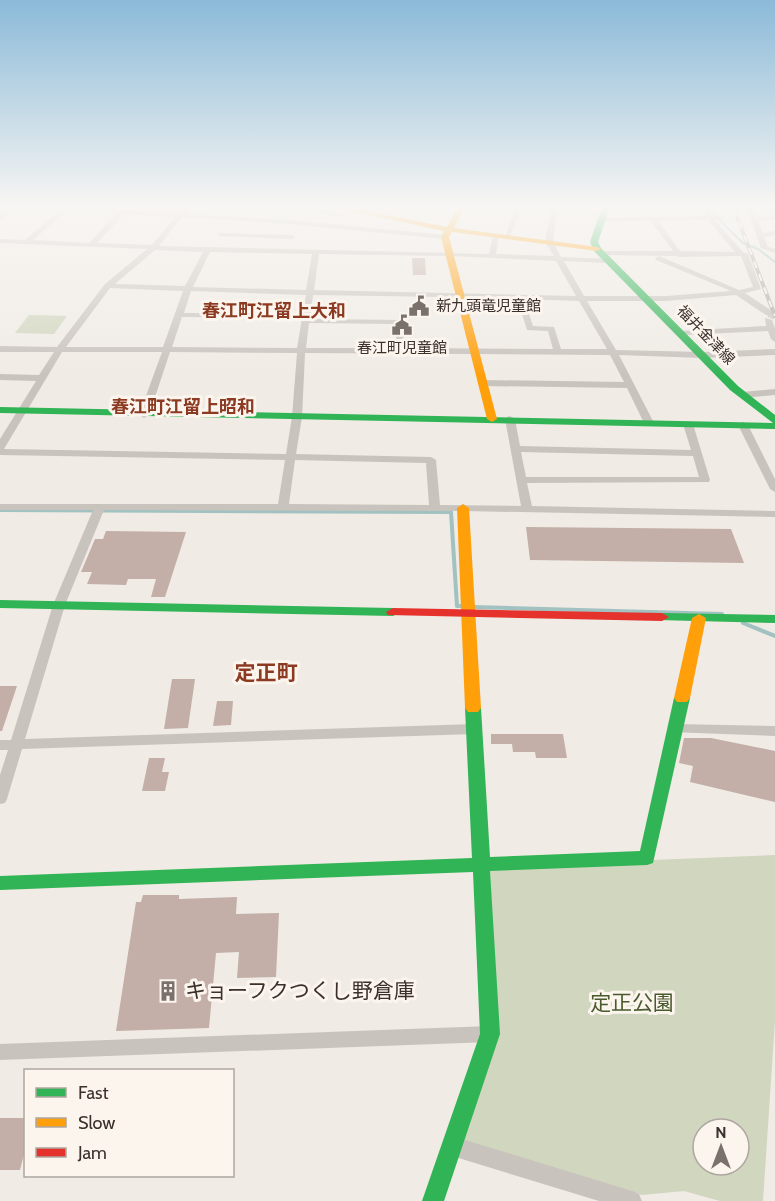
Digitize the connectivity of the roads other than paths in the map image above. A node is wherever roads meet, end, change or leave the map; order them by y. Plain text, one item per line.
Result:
1 (133, 265) edge
2 (201, 265) edge
3 (314, 265) edge
4 (452, 265) edge
5 (562, 265) edge
6 (613, 265) edge
7 (679, 265) edge
8 (748, 265) edge
9 (108, 286) junction
10 (188, 289) junction
11 (738, 292) junction
12 (309, 294) junction
13 (460, 296) junction
14 (520, 297) junction
15 (582, 297) junction
16 (648, 299) junction
17 (178, 315) junction
18 (305, 319) junction
19 (771, 328) junction
20 (681, 333) junction
21 (775, 339) edge
22 (0, 349) edge
23 (59, 350) junction
24 (166, 350) junction
25 (301, 350) junction
26 (400, 350) junction
27 (474, 351) junction
28 (558, 352) junction
29 (613, 352) junction
30 (775, 352) edge
31 (703, 355) junction
32 (0, 377) edge
33 (41, 378) junction
34 (482, 383) junction
35 (629, 385) junction
36 (775, 392) edge
37 (742, 395) junction
38 (0, 410) edge
39 (20, 411) junction
40 (144, 415) junction
41 (297, 417) junction
42 (492, 419) junction
43 (510, 419) junction
44 (775, 420) edge
45 (649, 423) junction
46 (688, 424) junction
47 (743, 425) junction
48 (775, 426) edge
49 (0, 447) edge
50 (515, 449) junction
51 (0, 452) edge
52 (696, 453) junction
53 (290, 458) junction
54 (521, 480) junction
55 (775, 489) edge
56 (100, 506) junction
57 (0, 507) edge
58 (283, 507) junction
59 (435, 508) junction
60 (463, 508) junction
61 (527, 509) junction
62 (775, 514) edge
63 (0, 604) edge
64 (58, 605) junction
65 (468, 613) junction
66 (699, 618) junction
67 (775, 619) edge
68 (474, 729) junction
69 (675, 729) junction
70 (775, 731) edge
71 (0, 745) edge
72 (16, 745) junction
73 (0, 799) edge
74 (480, 867) junction
75 (0, 883) edge
76 (490, 1034) junction
77 (0, 1052) edge
78 (452, 1146) junction
79 (433, 1201) edge
80 (632, 1201) edge

1 - 9 street
2 - 10 street
3 - 12 street
4 - 13 street
5 - 15 street
6 - 16 street, 福井金津線
7 - 11 street
8 - 11 street
9 - 10 street
9 - 23 street
10 - 12 street
10 - 17 street
11 - 16 street
11 - 19 street
12 - 13 street
12 - 18 street
13 - 14 street
13 - 27 street
14 - 15 street
14 - 28 street
15 - 16 street
15 - 29 street
16 - 20 street, 福井金津線
17 - 18 street
17 - 24 street
18 - 25 street
18 - 26 street
19 - 20 street
19 - 21 street
20 - 31 street, 福井金津線
22 - 23 street
23 - 24 street
23 - 33 street
24 - 25 street
24 - 40 street
25 - 26 street
25 - 41 street
26 - 27 street
27 - 28 street
27 - 34 street
28 - 29 street
29 - 31 street
29 - 35 street
30 - 31 street
31 - 37 street, 福井金津線
32 - 33 street
33 - 39 street
34 - 35 street
34 - 42 street
35 - 45 street
36 - 37 street
37 - 44 street, 福井金津線
38 - 39 street
39 - 40 street
39 - 49 street
40 - 41 street
41 - 42 street
41 - 53 street
42 - 43 street
43 - 45 street
43 - 50 street
45 - 46 street
46 - 47 street
46 - 52 street
47 - 48 street
47 - 55 street
50 - 52 street
50 - 54 street
51 - 53 street
52 - 54 street
53 - 58 street
53 - 59 street
54 - 61 street
56 - 57 street
56 - 58 street
56 - 64 street
58 - 59 street
59 - 60 street
60 - 61 street
60 - 65 street
61 - 62 street
63 - 64 street
64 - 65 street
64 - 72 street
65 - 66 street
65 - 68 street
66 - 67 street
66 - 69 street
68 - 72 street
68 - 74 street
69 - 70 street
69 - 74 street
71 - 72 street
72 - 73 street
74 - 75 street
74 - 76 street
76 - 77 street
76 - 78 street
78 - 79 street
78 - 80 street

